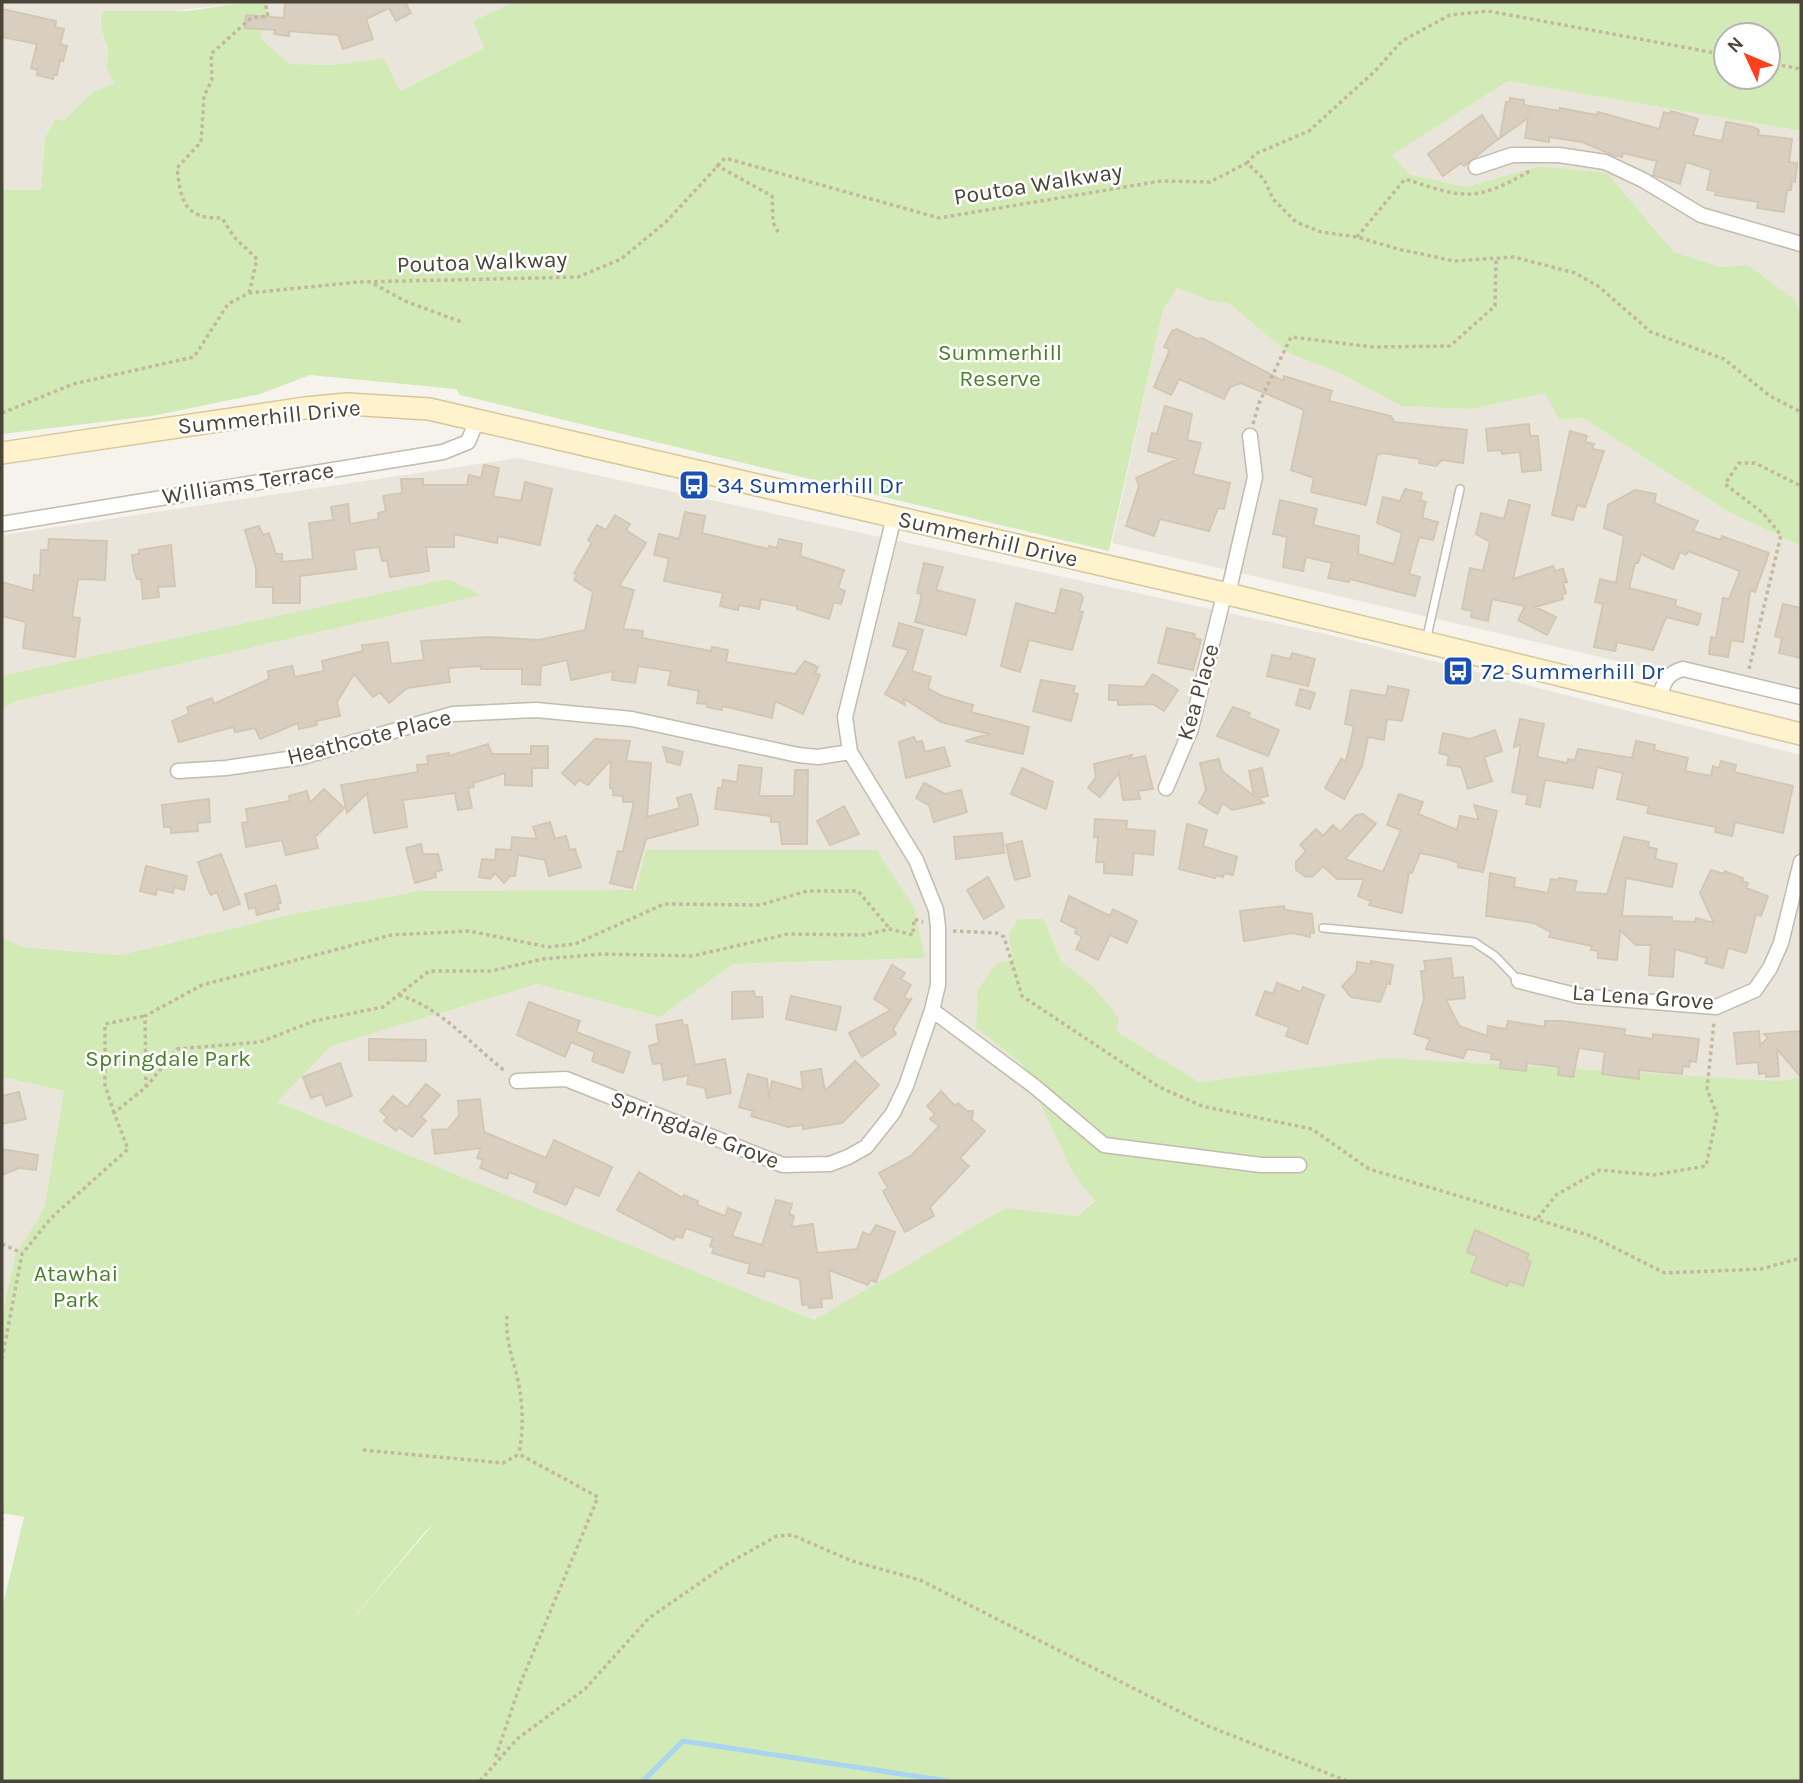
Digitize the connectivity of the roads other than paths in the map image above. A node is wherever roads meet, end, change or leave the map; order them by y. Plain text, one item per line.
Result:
1 (1476, 167) dead end
2 (1801, 244) edge
3 (478, 418) junction
4 (1250, 436) road end
5 (2, 453) edge
6 (1460, 489) dead end
7 (894, 517) junction
8 (2, 524) edge
9 (1226, 595) junction
10 (1426, 642) junction
11 (1801, 697) edge
12 (1659, 699) junction
13 (1801, 734) edge
14 (850, 752) junction
15 (178, 771) dead end
16 (1167, 788) dead end
17 (1801, 862) edge
18 (1323, 928) dead end
19 (1519, 981) joint
20 (932, 1010) junction
21 (517, 1081) road end
22 (1299, 1165) dead end

1 - 2 street
3 - 5 main road, Summerhill Drive
3 - 7 main road, Summerhill Drive
3 - 8 street, Williams Terrace
4 - 9 street, Kea Place
6 - 10 lane
7 - 9 main road, Summerhill Drive
7 - 14 street, Springdale Grove
9 - 10 main road, Summerhill Drive
9 - 16 street, Kea Place
10 - 12 main road, Summerhill Drive
11 - 12 street
12 - 13 main road, Summerhill Drive
14 - 15 street, Heathcote Place
14 - 20 street, Springdale Grove
17 - 19 street, La Lena Grove
18 - 19 lane
20 - 21 street, Springdale Grove
20 - 22 street

